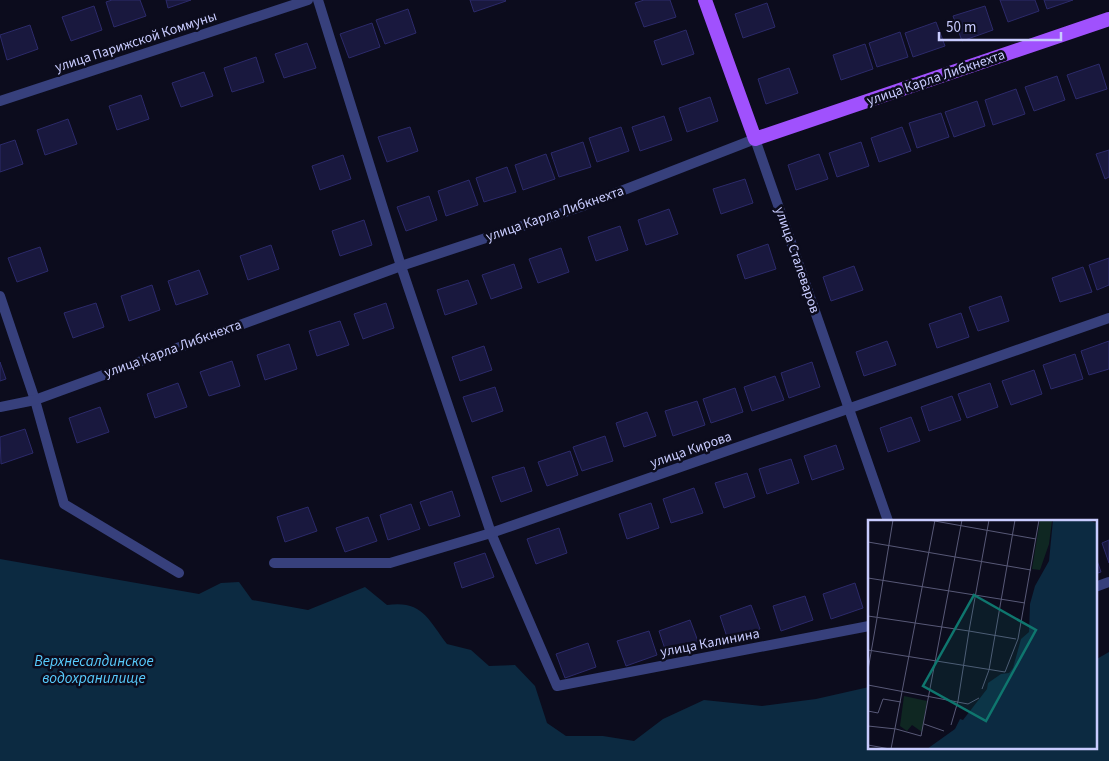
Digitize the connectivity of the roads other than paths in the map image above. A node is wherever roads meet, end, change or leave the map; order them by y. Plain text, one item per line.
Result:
1 (308, 0) edge
2 (318, 0) edge
3 (705, 0) edge
4 (1109, 19) edge
5 (0, 101) edge
6 (755, 139) junction
7 (401, 266) junction
8 (0, 296) edge
9 (1109, 318) edge
10 (34, 400) junction
11 (0, 407) edge
12 (848, 410) junction
13 (888, 520) edge
14 (491, 533) junction
15 (274, 563) dead end
16 (179, 574) dead end
17 (1109, 582) edge
18 (1096, 586) edge
19 (868, 626) edge

1 - 5 street, улица Парижской Коммуны
2 - 7 street
3 - 6 main road, улица Сталеваров
4 - 6 main road, улица Карла Либкнехта
6 - 7 street, улица Карла Либкнехта
6 - 12 street, улица Сталеваров
7 - 10 street, улица Карла Либкнехта
7 - 14 street
8 - 10 street
9 - 12 street, улица Кирова
10 - 11 street, улица Карла Либкнехта
10 - 16 street
12 - 13 street, улица Сталеваров
12 - 14 street, улица Кирова
14 - 15 street, улица Кирова
14 - 19 street, улица Калинина
17 - 18 street

